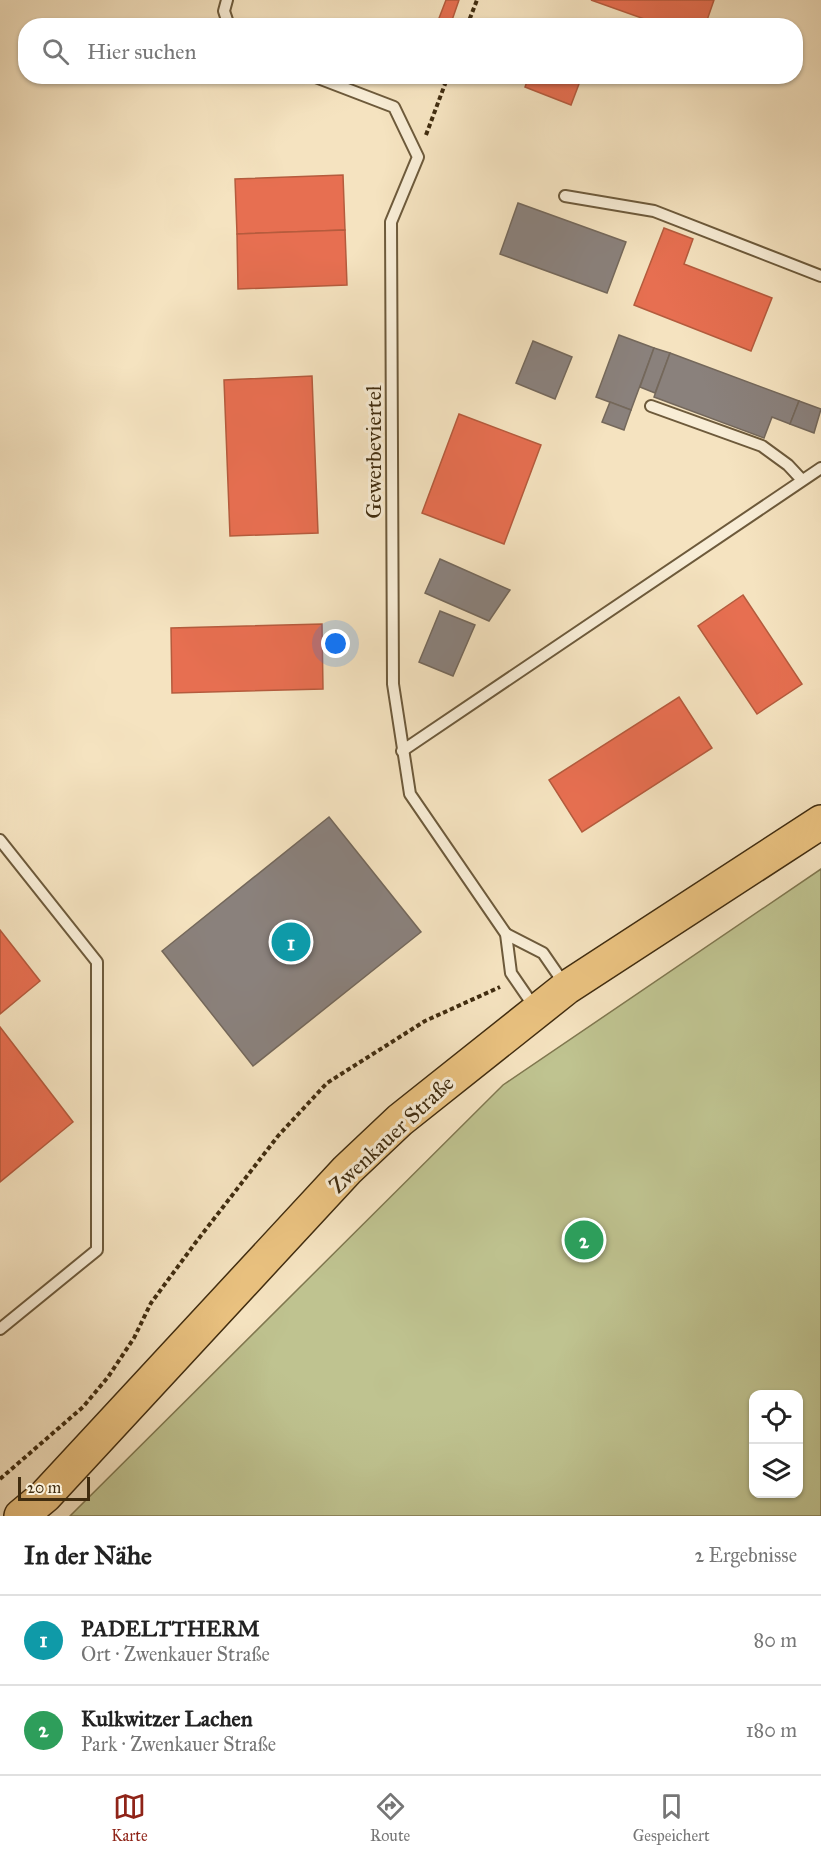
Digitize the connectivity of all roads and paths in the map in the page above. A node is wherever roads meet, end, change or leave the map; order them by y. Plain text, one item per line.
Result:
1 (227, 0) edge
2 (477, 0) edge
3 (226, 18) edge
4 (470, 18) edge
5 (334, 84) edge
6 (445, 84) edge
7 (418, 157) junction
8 (565, 196) dead end
9 (821, 276) edge
10 (651, 406) dead end
11 (821, 468) edge
12 (802, 480) junction
13 (402, 751) junction
14 (821, 822) edge
15 (0, 840) edge
16 (506, 934) junction
17 (516, 979) junction
18 (567, 988) junction
19 (536, 1011) junction
20 (0, 1329) edge
21 (0, 1479) edge
22 (21, 1516) edge

1 - 3 lane
2 - 4 path
5 - 7 lane
6 - 7 path
7 - 13 lane, Gewerbeviertel
8 - 9 lane
10 - 12 lane
11 - 12 lane
12 - 13 lane
13 - 16 lane, Gewerbeviertel
14 - 18 main road, Zwenkauer Straße
15 - 20 lane
16 - 17 lane, Gewerbeviertel
16 - 18 lane, Gewerbeviertel
17 - 19 lane, Gewerbeviertel
17 - 21 path
18 - 19 main road, Zwenkauer Straße
19 - 22 main road, Zwenkauer Straße

